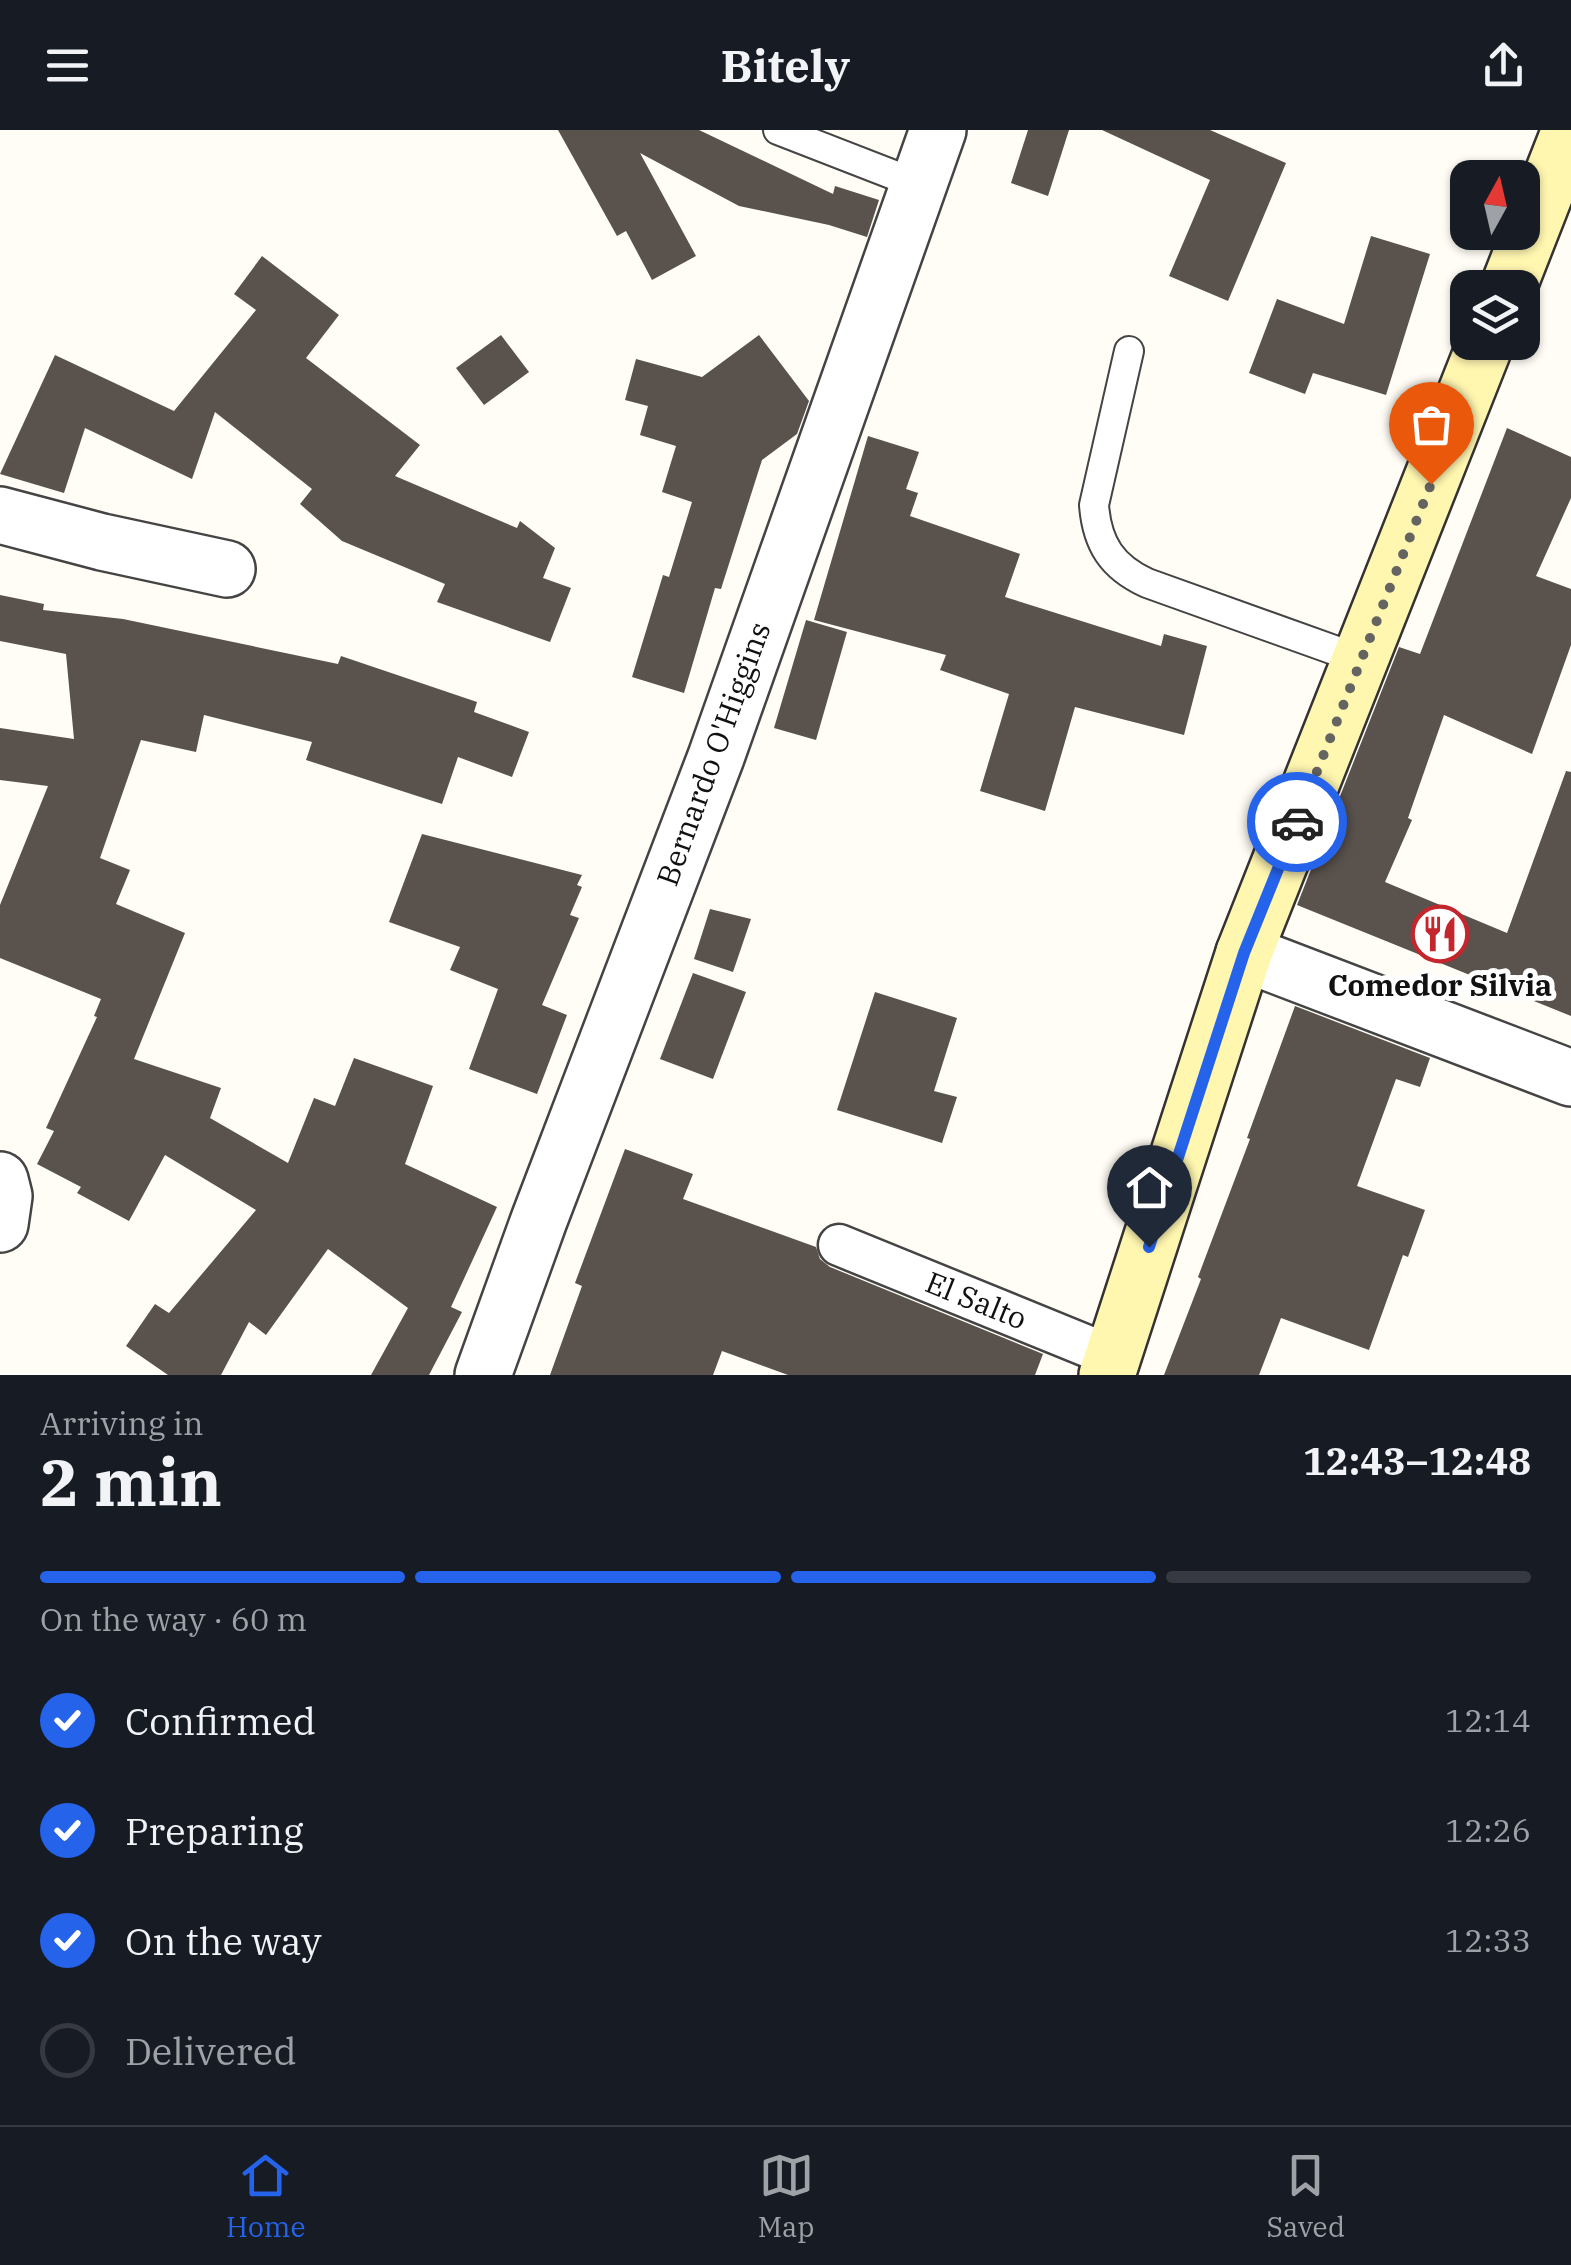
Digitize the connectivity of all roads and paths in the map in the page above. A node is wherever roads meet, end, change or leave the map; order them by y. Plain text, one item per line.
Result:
1 (778, 130) edge
2 (938, 130) edge
3 (1570, 130) edge
4 (917, 184) junction
5 (1560, 187) edge
6 (1517, 270) edge
7 (1129, 351) dead end
8 (1479, 360) edge
9 (0, 515) edge
10 (227, 569) dead end
11 (1362, 660) junction
12 (1244, 953) junction
13 (1571, 1078) edge
14 (0, 1180) edge
15 (0, 1224) edge
16 (839, 1245) dead end
17 (1111, 1366) edge
18 (483, 1375) edge

1 - 4 lane
2 - 4 street, Bernardo O'Higgins
3 - 5 main road
4 - 18 street, Bernardo O'Higgins
5 - 6 main road
7 - 11 lane
8 - 11 main road
9 - 10 street
11 - 12 main road
12 - 13 street
12 - 17 main road
14 - 15 street
16 - 17 street, El Salto

